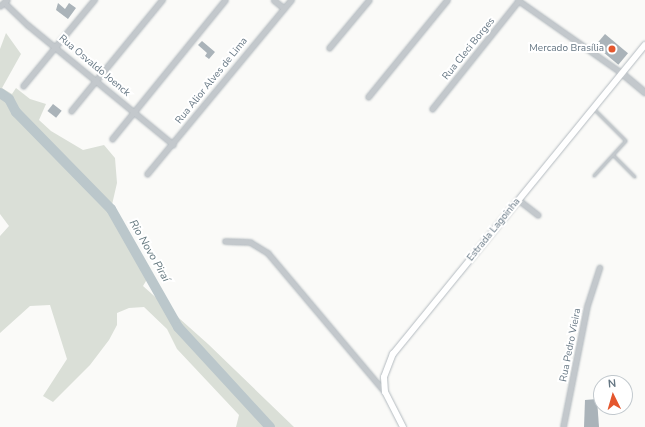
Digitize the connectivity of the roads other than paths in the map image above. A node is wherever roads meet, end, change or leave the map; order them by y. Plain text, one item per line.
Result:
1 (94, 0) edge
2 (162, 0) edge
3 (226, 0) edge
4 (274, 0) edge
5 (291, 0) edge
6 (369, 0) edge
7 (447, 0) edge
8 (518, 0) edge
9 (6, 1) edge
10 (0, 6) edge
11 (284, 8) junction
12 (56, 46) junction
13 (330, 48) dead end
14 (644, 48) edge
15 (622, 73) junction
16 (96, 80) junction
17 (23, 86) dead end
18 (645, 92) edge
19 (368, 97) dead end
20 (432, 109) dead end
21 (593, 109) junction
22 (71, 111) dead end
23 (134, 112) junction
24 (112, 139) dead end
25 (172, 144) junction
26 (613, 154) junction
27 (147, 174) dead end
28 (594, 176) dead end
29 (636, 177) dead end
30 (519, 200) junction
31 (538, 215) dead end
32 (225, 241) dead end
33 (599, 268) dead end
34 (385, 392) junction
35 (403, 427) edge
36 (563, 427) edge

1 - 12 street
2 - 16 street
3 - 23 street
4 - 11 street
5 - 11 street, Rua Alior Alves de Lima
6 - 13 street
7 - 19 street
8 - 15 street
8 - 20 street, Rua Cleci Borges
9 - 10 street
9 - 12 street, Rua Osvaldo Joenck
11 - 25 street, Rua Alior Alves de Lima
12 - 16 street, Rua Osvaldo Joenck
12 - 17 street
14 - 15 main road, Estrada Lagoinha
15 - 18 street
15 - 21 main road, Estrada Lagoinha
16 - 22 street
16 - 23 street, Rua Osvaldo Joenck
21 - 26 lane
21 - 30 main road, Estrada Lagoinha
23 - 24 street
23 - 25 street, Rua Osvaldo Joenck
25 - 27 street, Rua Alior Alves de Lima
26 - 28 lane
26 - 29 lane
30 - 31 street
30 - 34 main road, Estrada Lagoinha
32 - 34 street
33 - 36 street, Rua Pedro Vieira
34 - 35 main road, Estrada Lagoinha

